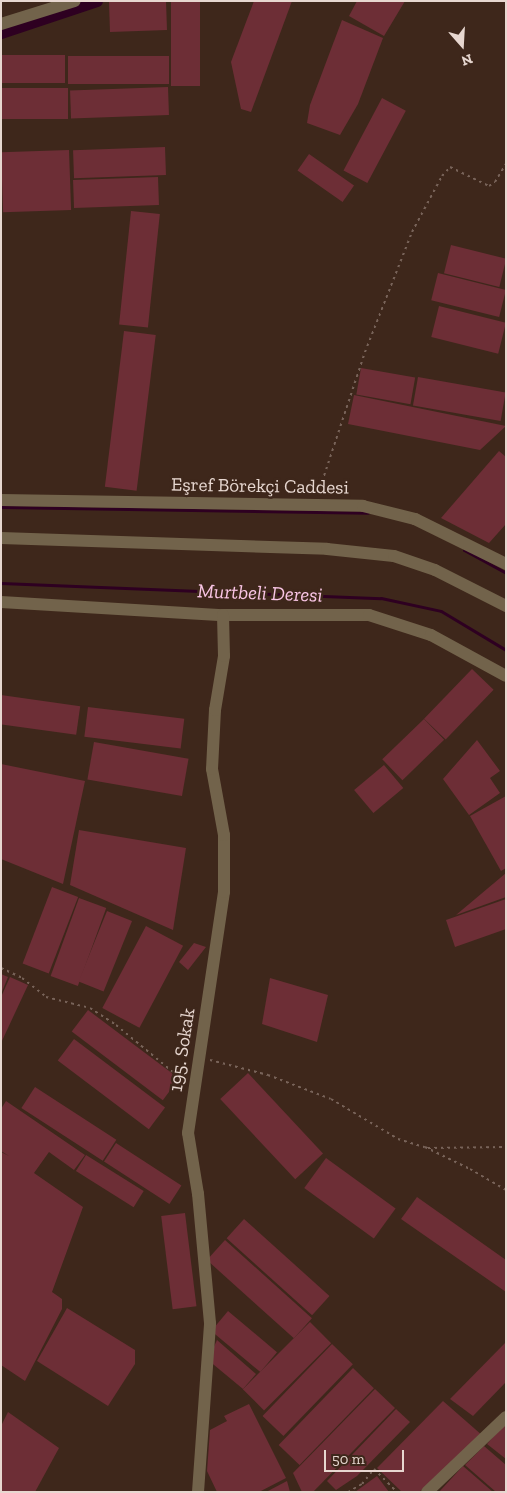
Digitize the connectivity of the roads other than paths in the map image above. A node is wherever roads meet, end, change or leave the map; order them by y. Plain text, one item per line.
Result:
1 (76, 1) edge
2 (1, 24) edge
3 (1, 500) edge
4 (1, 538) edge
5 (506, 564) edge
6 (1, 602) edge
7 (506, 606) edge
8 (223, 615) junction
9 (506, 676) edge
10 (506, 1417) edge
11 (198, 1492) edge
12 (427, 1492) edge

1 - 2 street
3 - 5 street, Eşref Börekçi Caddesi
4 - 7 street
6 - 8 street
8 - 9 street
8 - 11 street, 195. Sokak
10 - 12 street

